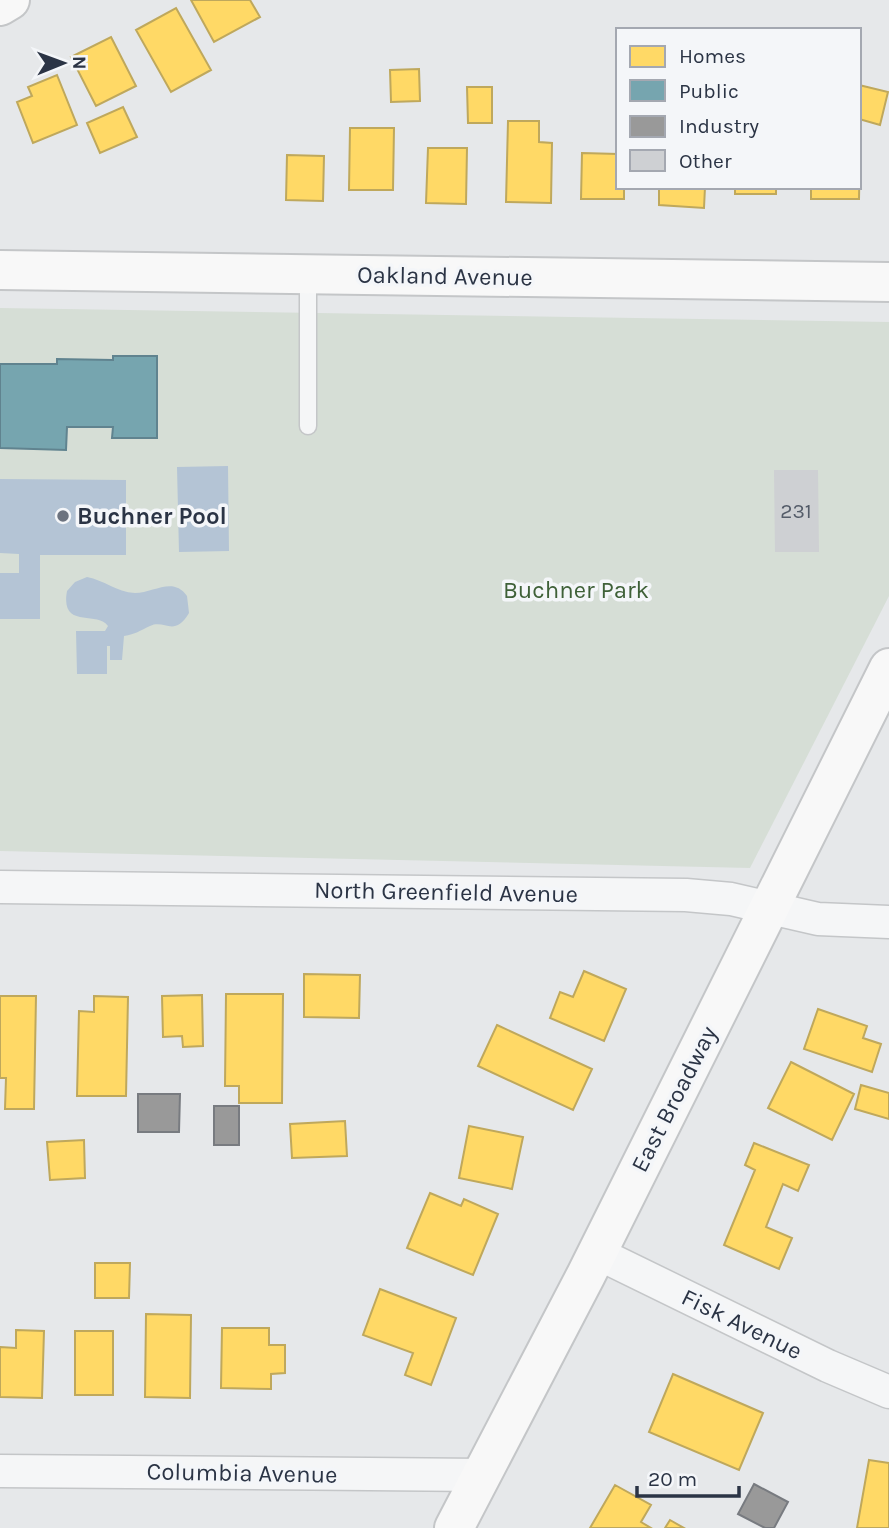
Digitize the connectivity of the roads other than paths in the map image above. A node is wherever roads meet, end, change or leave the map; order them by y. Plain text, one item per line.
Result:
1 (10, 0) edge
2 (0, 6) edge
3 (0, 270) edge
4 (309, 274) junction
5 (889, 282) edge
6 (308, 426) dead end
7 (889, 668) edge
8 (0, 887) edge
9 (769, 908) junction
10 (889, 922) edge
11 (597, 1253) junction
12 (889, 1392) edge
13 (0, 1471) edge
14 (484, 1475) junction
15 (454, 1528) edge

1 - 2 main road
3 - 4 main road, Oakland Avenue
4 - 5 main road, Oakland Avenue
4 - 6 lane
7 - 9 main road, East Broadway
8 - 9 street, North Greenfield Avenue
9 - 10 street, North Greenfield Avenue
9 - 11 main road, East Broadway
11 - 12 street, Fisk Avenue
11 - 14 main road, East Broadway
13 - 14 street, Columbia Avenue
14 - 15 main road, East Broadway

